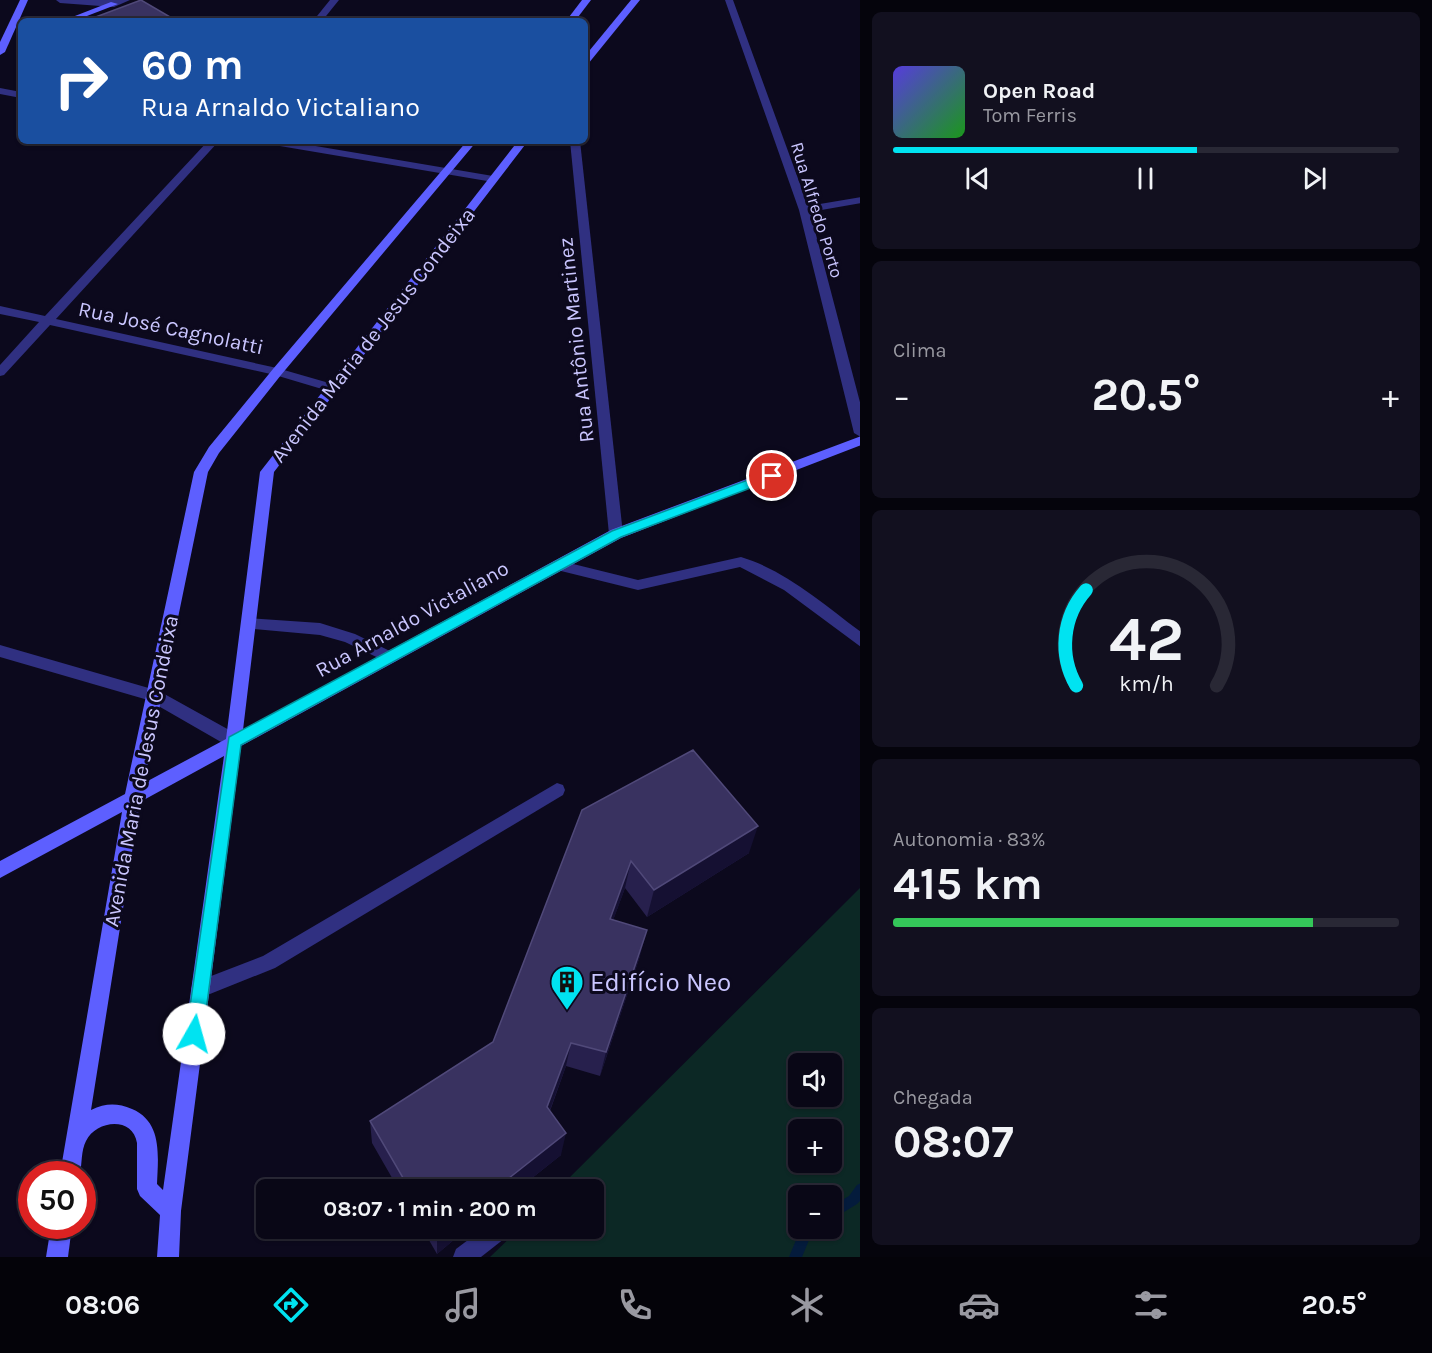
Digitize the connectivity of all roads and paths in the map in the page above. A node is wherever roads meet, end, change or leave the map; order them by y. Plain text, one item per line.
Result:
1 (24, 0) edge
2 (60, 0) edge
3 (126, 0) edge
4 (334, 0) edge
5 (587, 0) edge
6 (636, 0) edge
7 (729, 0) edge
8 (114, 4) junction
9 (74, 18) edge
10 (319, 18) edge
11 (572, 18) edge
12 (4, 49) edge
13 (588, 58) edge
14 (0, 91) edge
15 (18, 94) edge
16 (211, 144) edge
17 (286, 144) edge
18 (470, 144) edge
19 (521, 144) edge
20 (575, 144) edge
21 (448, 171) junction
22 (493, 179) junction
23 (860, 200) edge
24 (804, 210) junction
25 (0, 310) edge
26 (46, 321) junction
27 (0, 372) edge
28 (277, 372) junction
29 (332, 388) junction
30 (860, 429) edge
31 (860, 440) edge
32 (616, 534) junction
33 (557, 565) junction
34 (248, 624) junction
35 (860, 640) edge
36 (0, 651) edge
37 (389, 657) junction
38 (153, 695) junction
39 (234, 741) junction
40 (557, 790) dead end
41 (132, 800) junction
42 (0, 870) edge
43 (200, 990) junction
44 (76, 1137) junction
45 (72, 1161) edge
46 (171, 1211) junction
47 (60, 1239) edge
48 (488, 1239) edge
49 (57, 1257) edge
50 (168, 1257) edge
51 (464, 1257) edge

1 - 12 main road
2 - 8 street
3 - 8 street
4 - 10 street
5 - 11 main road
6 - 13 main road
7 - 24 street, Rua Alfredo Porto
8 - 9 main road
14 - 15 street
16 - 26 street
17 - 21 street
18 - 21 main road, Avenida Maria de Jesus Condeixa
19 - 22 main road, Avenida Maria de Jesus Condeixa
20 - 32 street, Rua Antônio Martinez
21 - 22 street
21 - 28 main road, Avenida Maria de Jesus Condeixa
22 - 29 main road, Avenida Maria de Jesus Condeixa
23 - 24 street
24 - 30 street, Rua Alfredo Porto
25 - 26 street, Rua José Cagnolatti
26 - 27 street
26 - 28 street, Rua José Cagnolatti
28 - 29 street, Rua José Cagnolatti
28 - 38 main road, Avenida Maria de Jesus Condeixa
29 - 34 main road, Avenida Maria de Jesus Condeixa
31 - 32 main road, Rua Arnaldo Victaliano
32 - 33 main road, Rua Arnaldo Victaliano
33 - 35 street
33 - 37 main road, Rua Arnaldo Victaliano
34 - 37 street
34 - 39 main road, Avenida Maria de Jesus Condeixa
36 - 38 street
37 - 39 main road, Rua Arnaldo Victaliano
38 - 39 street
38 - 41 main road, Avenida Maria de Jesus Condeixa
39 - 41 main road, Rua Arnaldo Victaliano
39 - 43 main road, Avenida Maria de Jesus Condeixa
40 - 43 street
41 - 42 main road, Rua Arnaldo Victaliano
41 - 44 main road, Avenida Maria de Jesus Condeixa
43 - 46 main road, Avenida Maria de Jesus Condeixa
44 - 45 main road, Avenida Maria de Jesus Condeixa
44 - 46 main road
46 - 50 main road, Avenida Maria de Jesus Condeixa
47 - 49 main road
48 - 51 street

